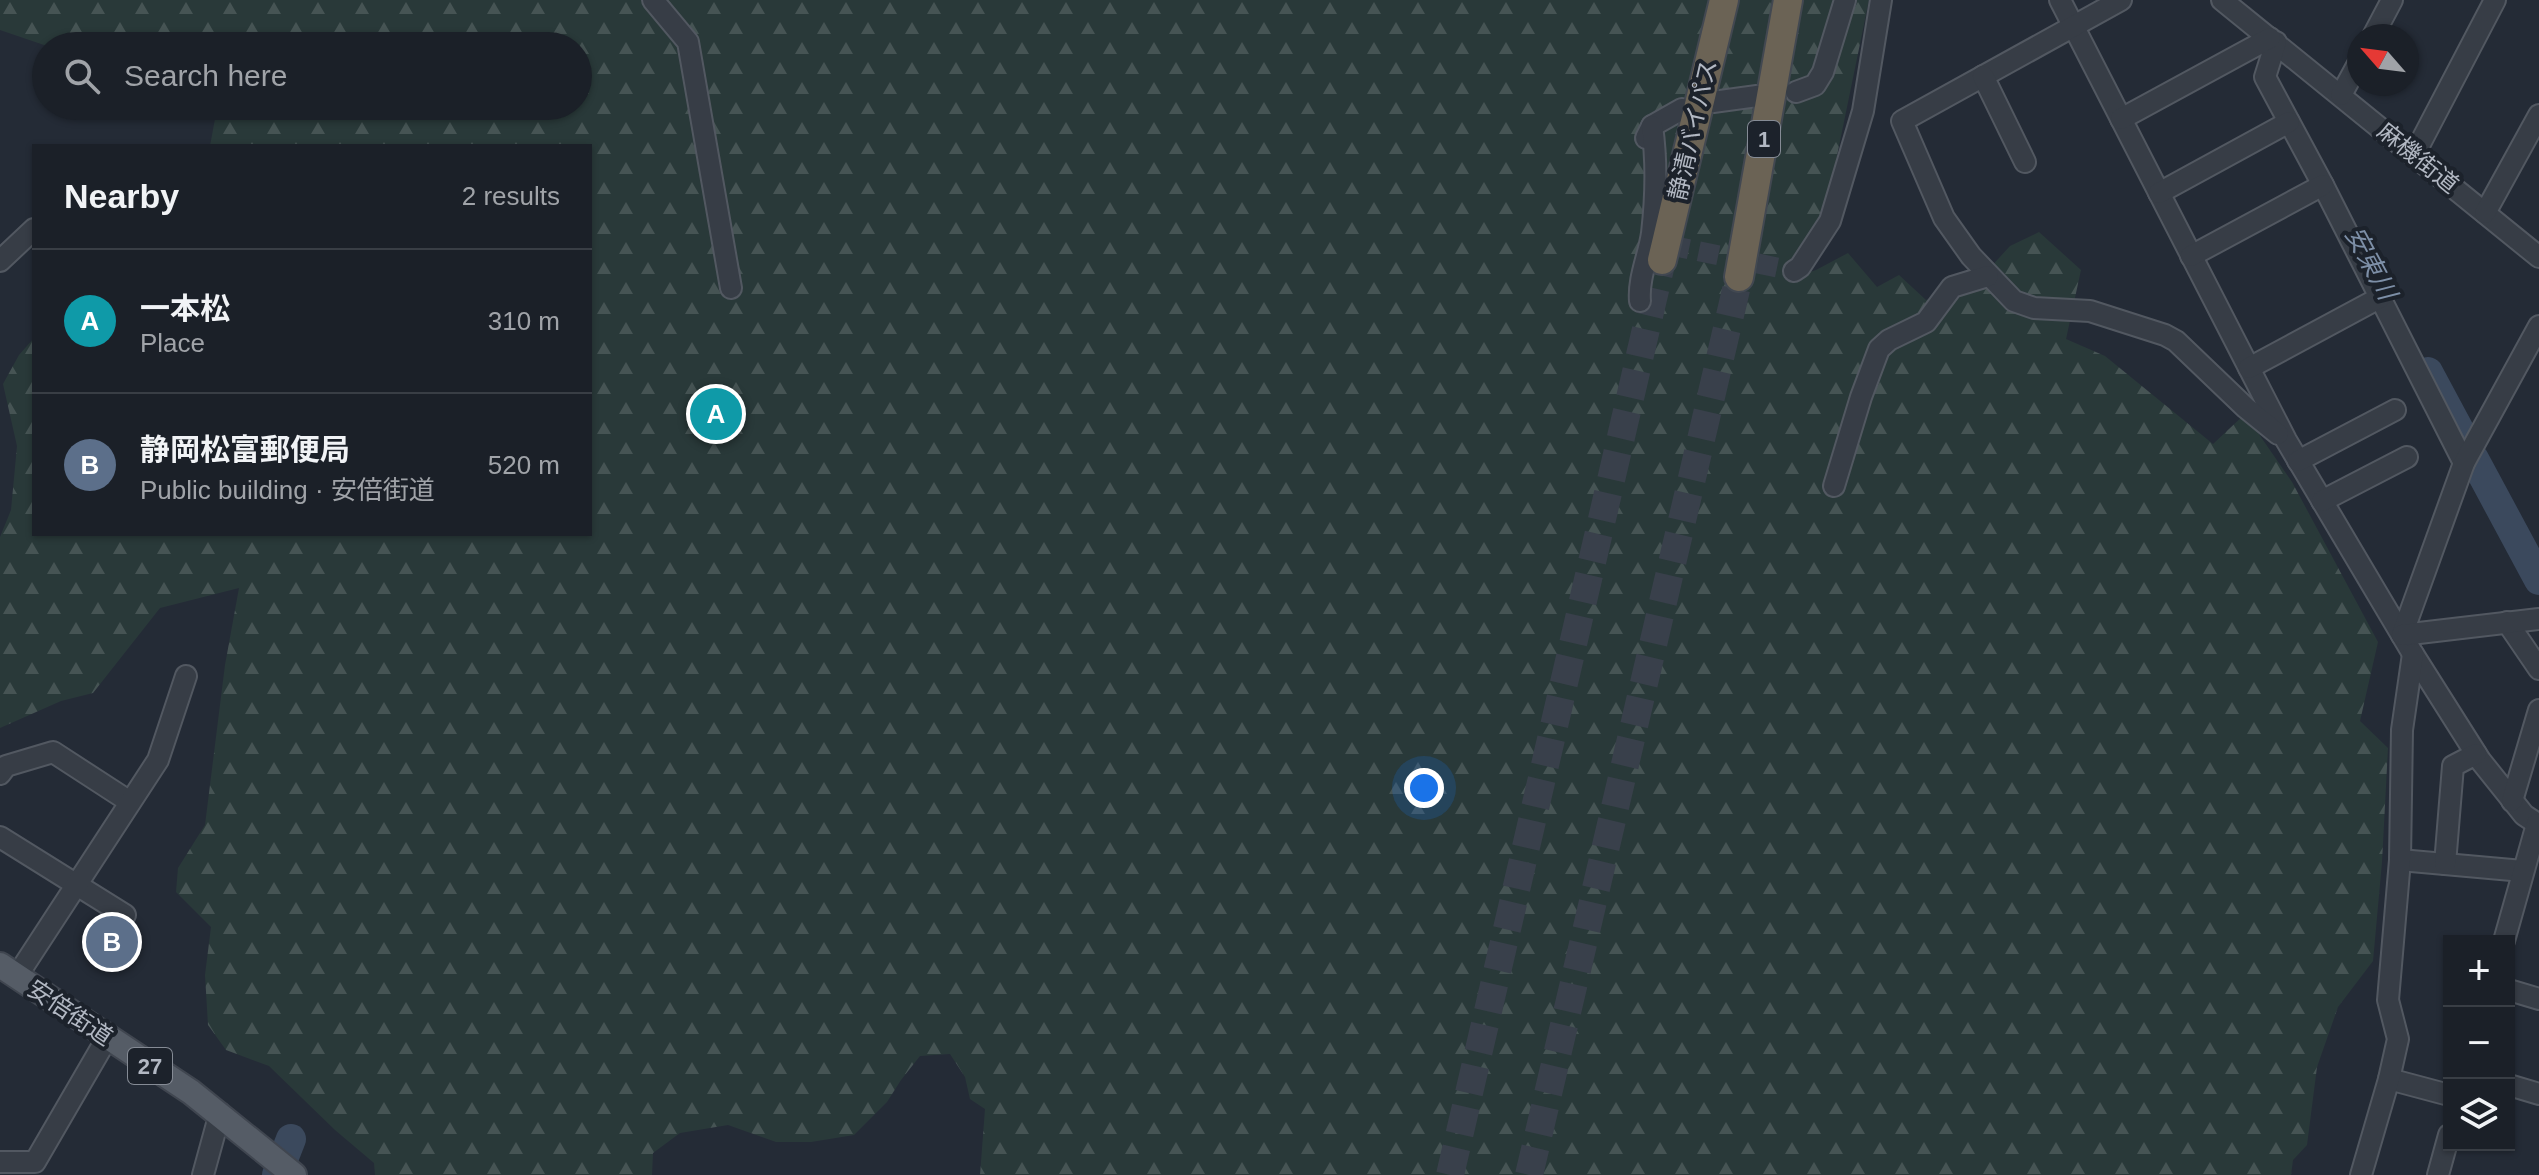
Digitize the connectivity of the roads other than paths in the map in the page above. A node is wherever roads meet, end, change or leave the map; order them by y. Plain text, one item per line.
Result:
1 (653, 0) edge
2 (1724, 0) edge
3 (1788, 0) edge
4 (1845, 0) edge
5 (1881, 0) edge
6 (2060, 0) edge
7 (2121, 0) edge
8 (2222, 0) edge
9 (2392, 0) edge
10 (2495, 0) edge
11 (2379, 24) edge
12 (2073, 27) junction
13 (2273, 40) junction
14 (1983, 76) junction
15 (2347, 84) edge
16 (1796, 92) dead end
17 (2341, 95) junction
18 (1757, 96) dead end
19 (1713, 102) dead end
20 (1682, 109) dead end
21 (2539, 115) edge
22 (2121, 119) junction
23 (2289, 122) junction
24 (1652, 126) junction
25 (2414, 155) junction
26 (2025, 162) dead end
27 (2323, 185) junction
28 (2159, 193) junction
29 (2485, 213) junction
30 (32, 231) edge
31 (1640, 239) dead end
32 (2191, 256) junction
33 (2539, 257) edge
34 (1662, 260) tunnel mouth
35 (0, 261) edge
36 (1794, 271) dead end
37 (1988, 276) junction
38 (1739, 277) tunnel mouth
39 (731, 288) dead end
40 (2381, 297) junction
41 (1640, 301) dead end
42 (2539, 326) edge
43 (2249, 368) junction
44 (2395, 410) dead end
45 (2286, 440) junction
46 (2407, 457) dead end
47 (2298, 461) junction
48 (2464, 463) junction
49 (1834, 486) dead end
50 (2322, 501) junction
51 (2539, 619) edge
52 (2507, 622) junction
53 (2402, 635) junction
54 (2413, 654) junction
55 (2539, 669) edge
56 (186, 676) dead end
57 (2539, 710) edge
58 (2476, 754) junction
59 (0, 774) edge
60 (2512, 801) junction
61 (130, 802) junction
62 (2538, 824) edge
63 (0, 837) edge
64 (2400, 860) junction
65 (2445, 864) junction
66 (2523, 871) junction
67 (77, 884) junction
68 (125, 915) dead end
69 (2506, 935) edge
70 (8, 971) edge
71 (2515, 992) edge
72 (2539, 999) edge
73 (107, 1038) junction
74 (2389, 1079) junction
75 (2515, 1087) edge
76 (2443, 1093) edge
77 (2539, 1094) edge
78 (220, 1113) junction
79 (2445, 1151) edge
80 (0, 1162) edge
81 (203, 1175) edge
82 (294, 1175) edge
83 (2361, 1175) edge
84 (2438, 1175) edge

1 - 39 street
2 - 34 highway, 静清バイパス
3 - 38 highway, 1
4 - 16 street
5 - 36 street
6 - 12 street
7 - 12 street
8 - 13 street, 麻機街道
9 - 11 street
10 - 25 street
12 - 14 street
12 - 22 street
13 - 17 street, 麻機街道
13 - 22 street
13 - 23 street
14 - 26 street
14 - 37 street
15 - 17 street
17 - 25 street, 麻機街道
18 - 19 street
20 - 24 street
21 - 29 street
22 - 28 street
23 - 27 street
23 - 28 street
24 - 31 street
24 - 41 street
25 - 29 street, 麻機街道
27 - 32 street
27 - 40 street
28 - 32 street
29 - 33 street, 麻機街道
30 - 35 street
32 - 43 street
37 - 45 street
37 - 49 street
40 - 43 street
40 - 48 street
42 - 48 street
43 - 45 street
44 - 47 street
45 - 47 street
46 - 50 street
47 - 50 street
48 - 53 street
50 - 53 street
51 - 52 street
52 - 53 street
52 - 55 street
53 - 54 street
54 - 58 street
54 - 64 street
56 - 61 street
57 - 60 street
58 - 60 street
58 - 65 street
59 - 61 street
60 - 62 street
61 - 67 street
62 - 66 street
63 - 67 street
64 - 65 street
64 - 74 street
65 - 66 street
66 - 69 street
67 - 68 street
67 - 70 street
70 - 73 main road, 安倍街道 / 27
71 - 72 street
73 - 78 main road, 安倍街道 / 27
73 - 80 street
74 - 76 street
74 - 83 street
75 - 77 street
78 - 81 street
78 - 82 main road, 安倍街道 / 27
79 - 84 street

